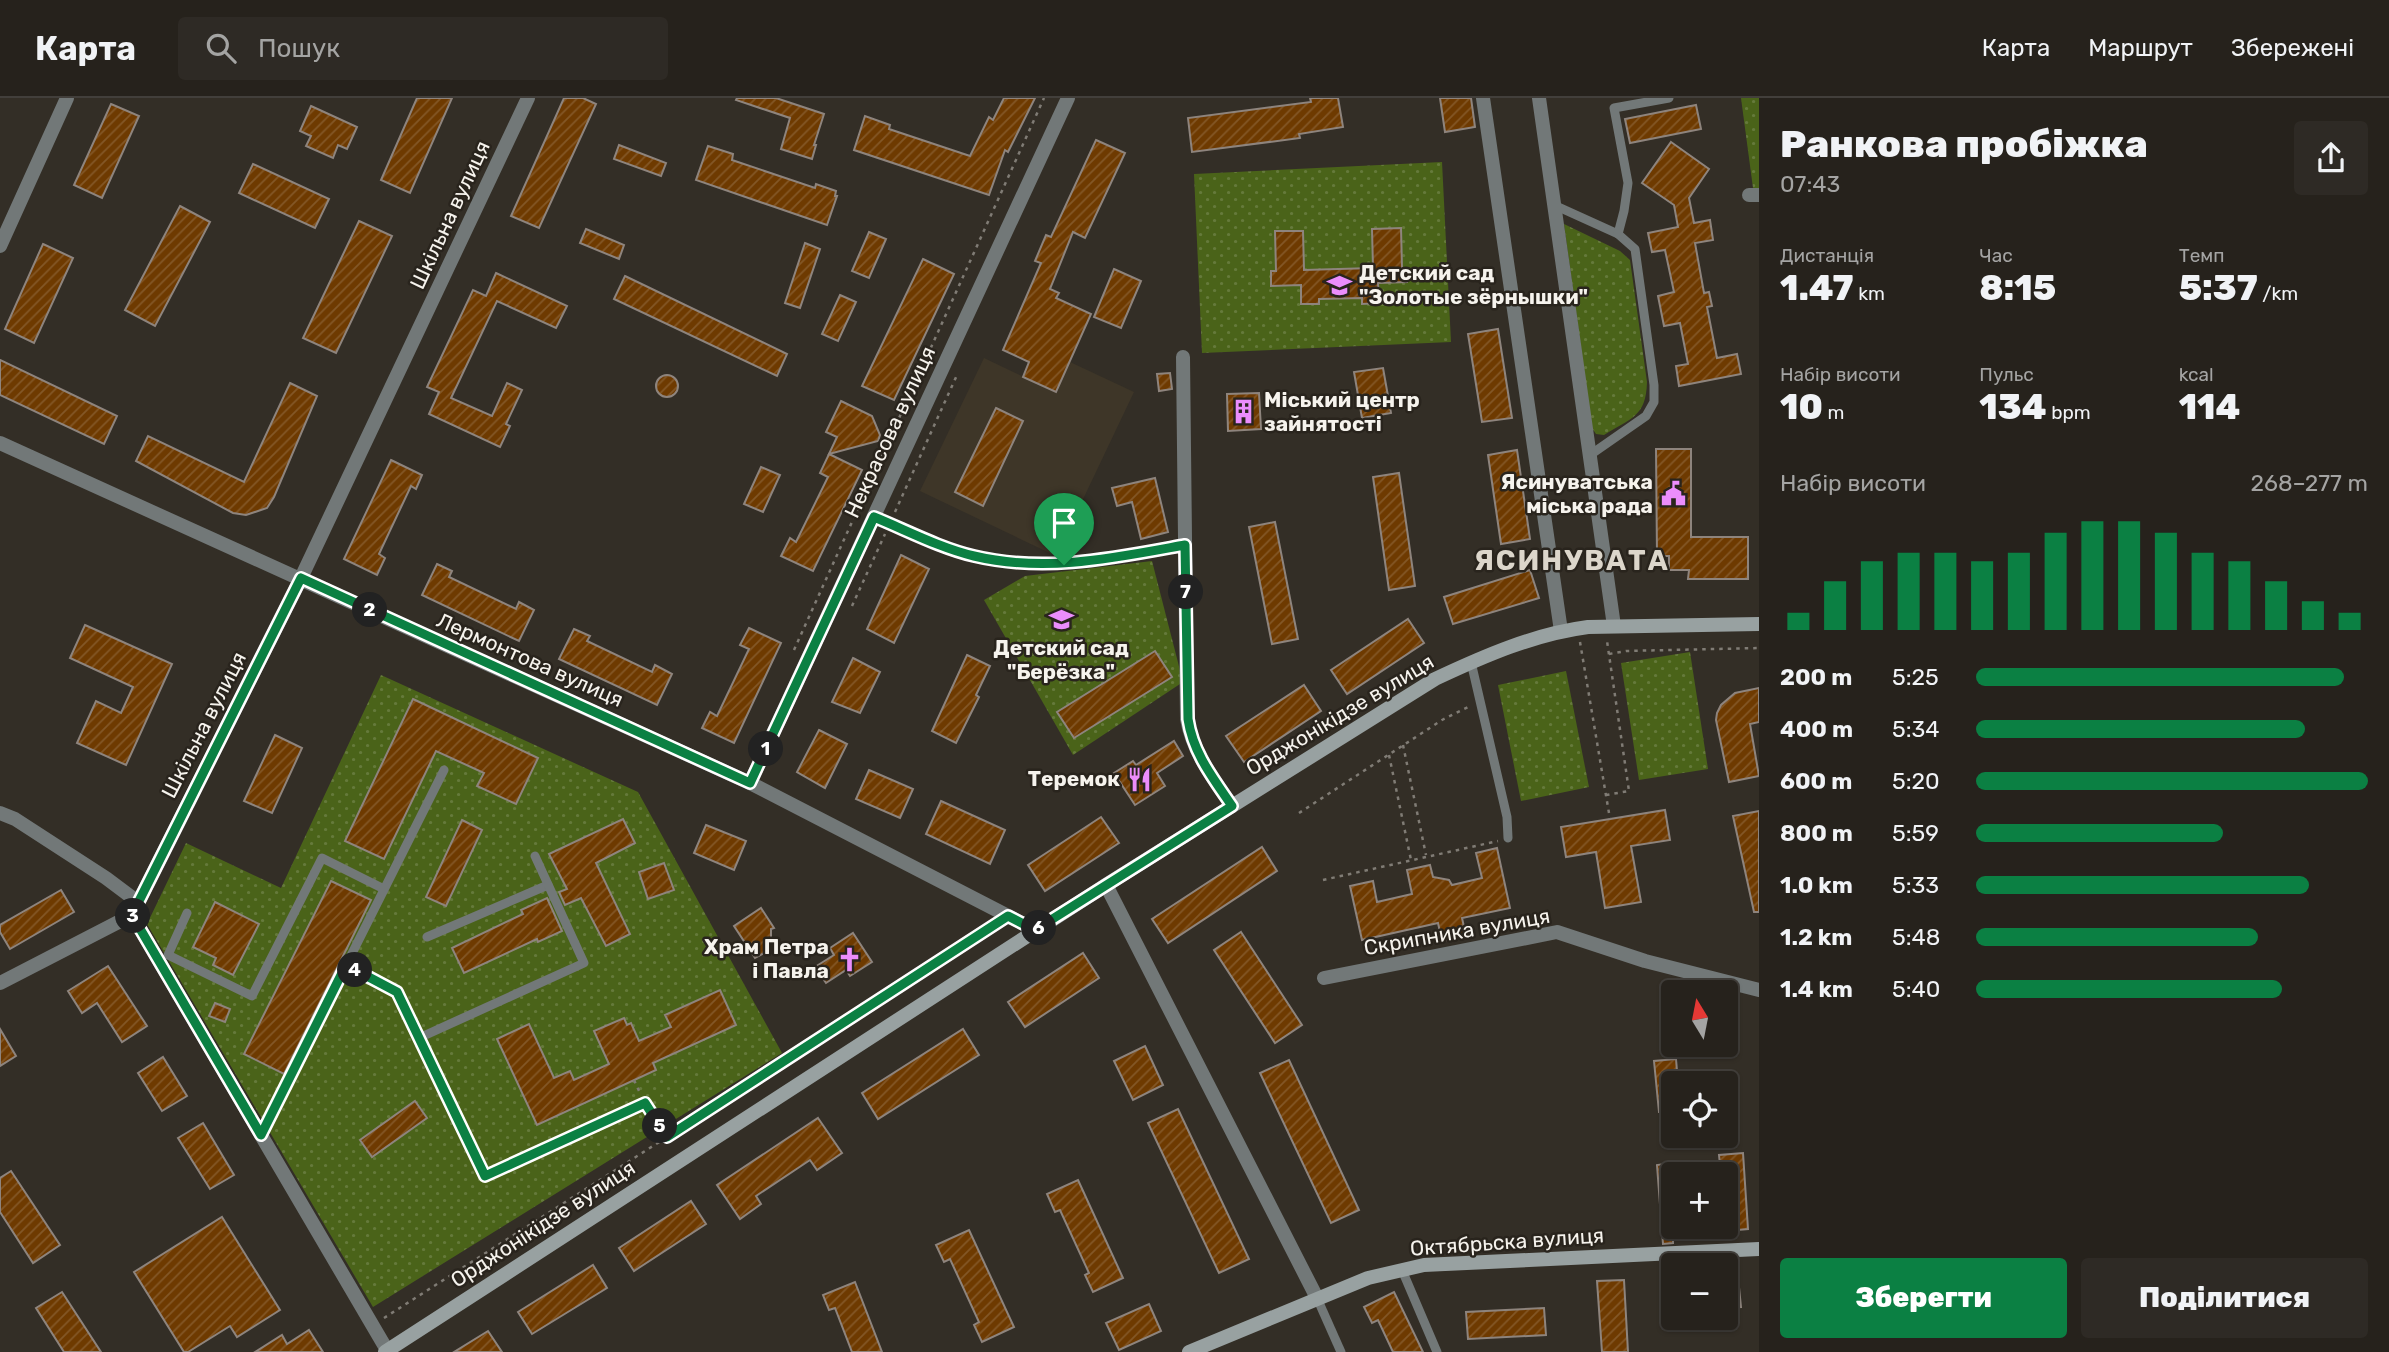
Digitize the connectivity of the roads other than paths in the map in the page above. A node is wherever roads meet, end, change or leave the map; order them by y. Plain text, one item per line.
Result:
1 (67, 98) edge
2 (528, 98) edge
3 (1068, 98) edge
4 (1483, 98) edge
5 (1539, 98) edge
6 (1669, 98) edge
7 (1555, 205) junction
8 (1618, 234) junction
9 (0, 246) edge
10 (1183, 357) dead end
11 (0, 443) edge
12 (1590, 455) junction
13 (874, 517) junction
14 (1185, 545) junction
15 (301, 578) junction
16 (1759, 624) edge
17 (1609, 626) junction
18 (1561, 631) junction
19 (1471, 662) junction
20 (444, 769) dead end
21 (750, 783) junction
22 (1232, 806) junction
23 (0, 813) edge
24 (1508, 838) road end
25 (535, 856) dead end
26 (548, 885) junction
27 (1107, 885) junction
28 (384, 889) junction
29 (135, 908) junction
30 (187, 913) dead end
31 (1035, 930) junction
32 (427, 937) dead end
33 (346, 965) junction
34 (1324, 978) dead end
35 (0, 983) edge
36 (1759, 990) edge
37 (419, 1038) junction
38 (645, 1103) road end
39 (261, 1135) junction
40 (1759, 1249) edge
41 (1402, 1270) junction
42 (1317, 1298) junction
43 (387, 1351) edge
44 (1189, 1352) edge
45 (1341, 1352) edge
46 (1437, 1352) edge

1 - 9 street
2 - 15 street, Шкільна вулиця
3 - 13 street, Некрасова вулиця
4 - 18 street
5 - 7 street
6 - 8 lane
7 - 8 lane
7 - 12 street
8 - 12 lane
10 - 14 street
11 - 15 street, Лермонтова вулиця
12 - 17 street
13 - 14 lane
13 - 21 street, Некрасова вулиця
14 - 22 street
15 - 21 street, Лермонтова вулиця
15 - 29 street, Шкільна вулиця
16 - 17 main road, Орджонікідзе вулиця
17 - 18 main road, Орджонікідзе вулиця
18 - 19 main road, Орджонікідзе вулиця
19 - 22 main road, Орджонікідзе вулиця
19 - 24 lane
20 - 28 lane
21 - 31 street, Лермонтова вулиця
22 - 27 main road, Орджонікідзе вулиця
23 - 29 street
25 - 26 lane
26 - 32 lane
26 - 37 lane
27 - 31 main road, Орджонікідзе вулиця
27 - 42 street
28 - 30 lane
28 - 33 lane
29 - 35 street
29 - 39 street
31 - 43 main road, Орджонікідзе вулиця
33 - 37 lane
33 - 39 lane
34 - 36 street, Скрипника вулиця
37 - 38 lane
39 - 43 street
40 - 41 main road, Октябрьска вулиця
41 - 42 main road, Октябрьска вулиця
41 - 46 lane
42 - 44 main road, Октябрьска вулиця
42 - 45 lane

